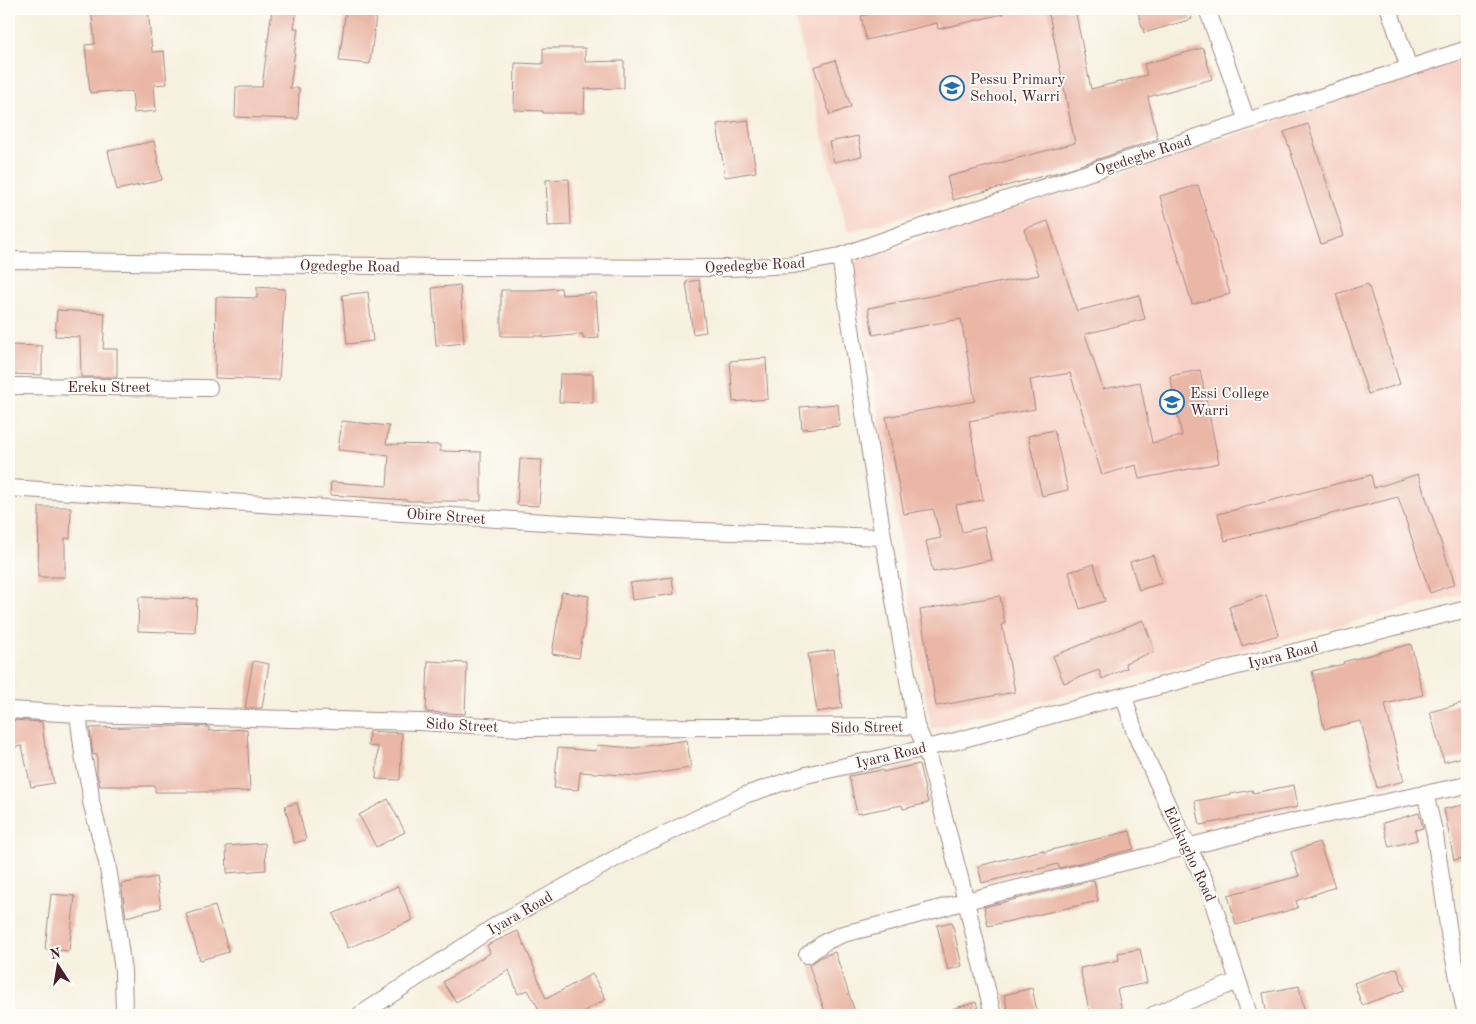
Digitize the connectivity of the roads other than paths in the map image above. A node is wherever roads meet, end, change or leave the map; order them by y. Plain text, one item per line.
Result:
1 (1207, 9) edge
2 (1389, 9) edge
3 (1467, 49) edge
4 (1409, 68) junction
5 (1247, 121) junction
6 (840, 256) junction
7 (9, 260) edge
8 (9, 386) edge
9 (209, 388) dead end
10 (9, 488) edge
11 (883, 537) junction
12 (1467, 609) edge
13 (1124, 696) junction
14 (9, 710) edge
15 (78, 714) junction
16 (916, 726) junction
17 (926, 748) junction
18 (1467, 785) edge
19 (1425, 793) junction
20 (1188, 846) junction
21 (966, 901) junction
22 (808, 955) dead end
23 (1238, 981) junction
24 (124, 1015) edge
25 (360, 1015) edge
26 (993, 1015) edge
27 (1153, 1015) edge
28 (1249, 1015) edge
29 (1466, 1015) edge

1 - 5 street
2 - 4 street
3 - 4 street, Ogedegbe Road
4 - 5 street, Ogedegbe Road
5 - 6 street, Ogedegbe Road
6 - 7 street, Ogedegbe Road
6 - 11 street
8 - 9 street, Ereku Street
10 - 11 street, Obire Street
11 - 16 street
12 - 13 street, Iyara Road
13 - 17 street, Iyara Road
13 - 20 street, Edukugho Road
14 - 15 street, Sido Street
15 - 16 street, Sido Street
15 - 24 street
16 - 17 street
17 - 21 street
17 - 25 street, Iyara Road
18 - 19 street
19 - 20 street
19 - 29 street
20 - 21 street
20 - 23 street, Edukugho Road
21 - 22 street
21 - 26 street
23 - 27 street
23 - 28 street, Edukugho Road

